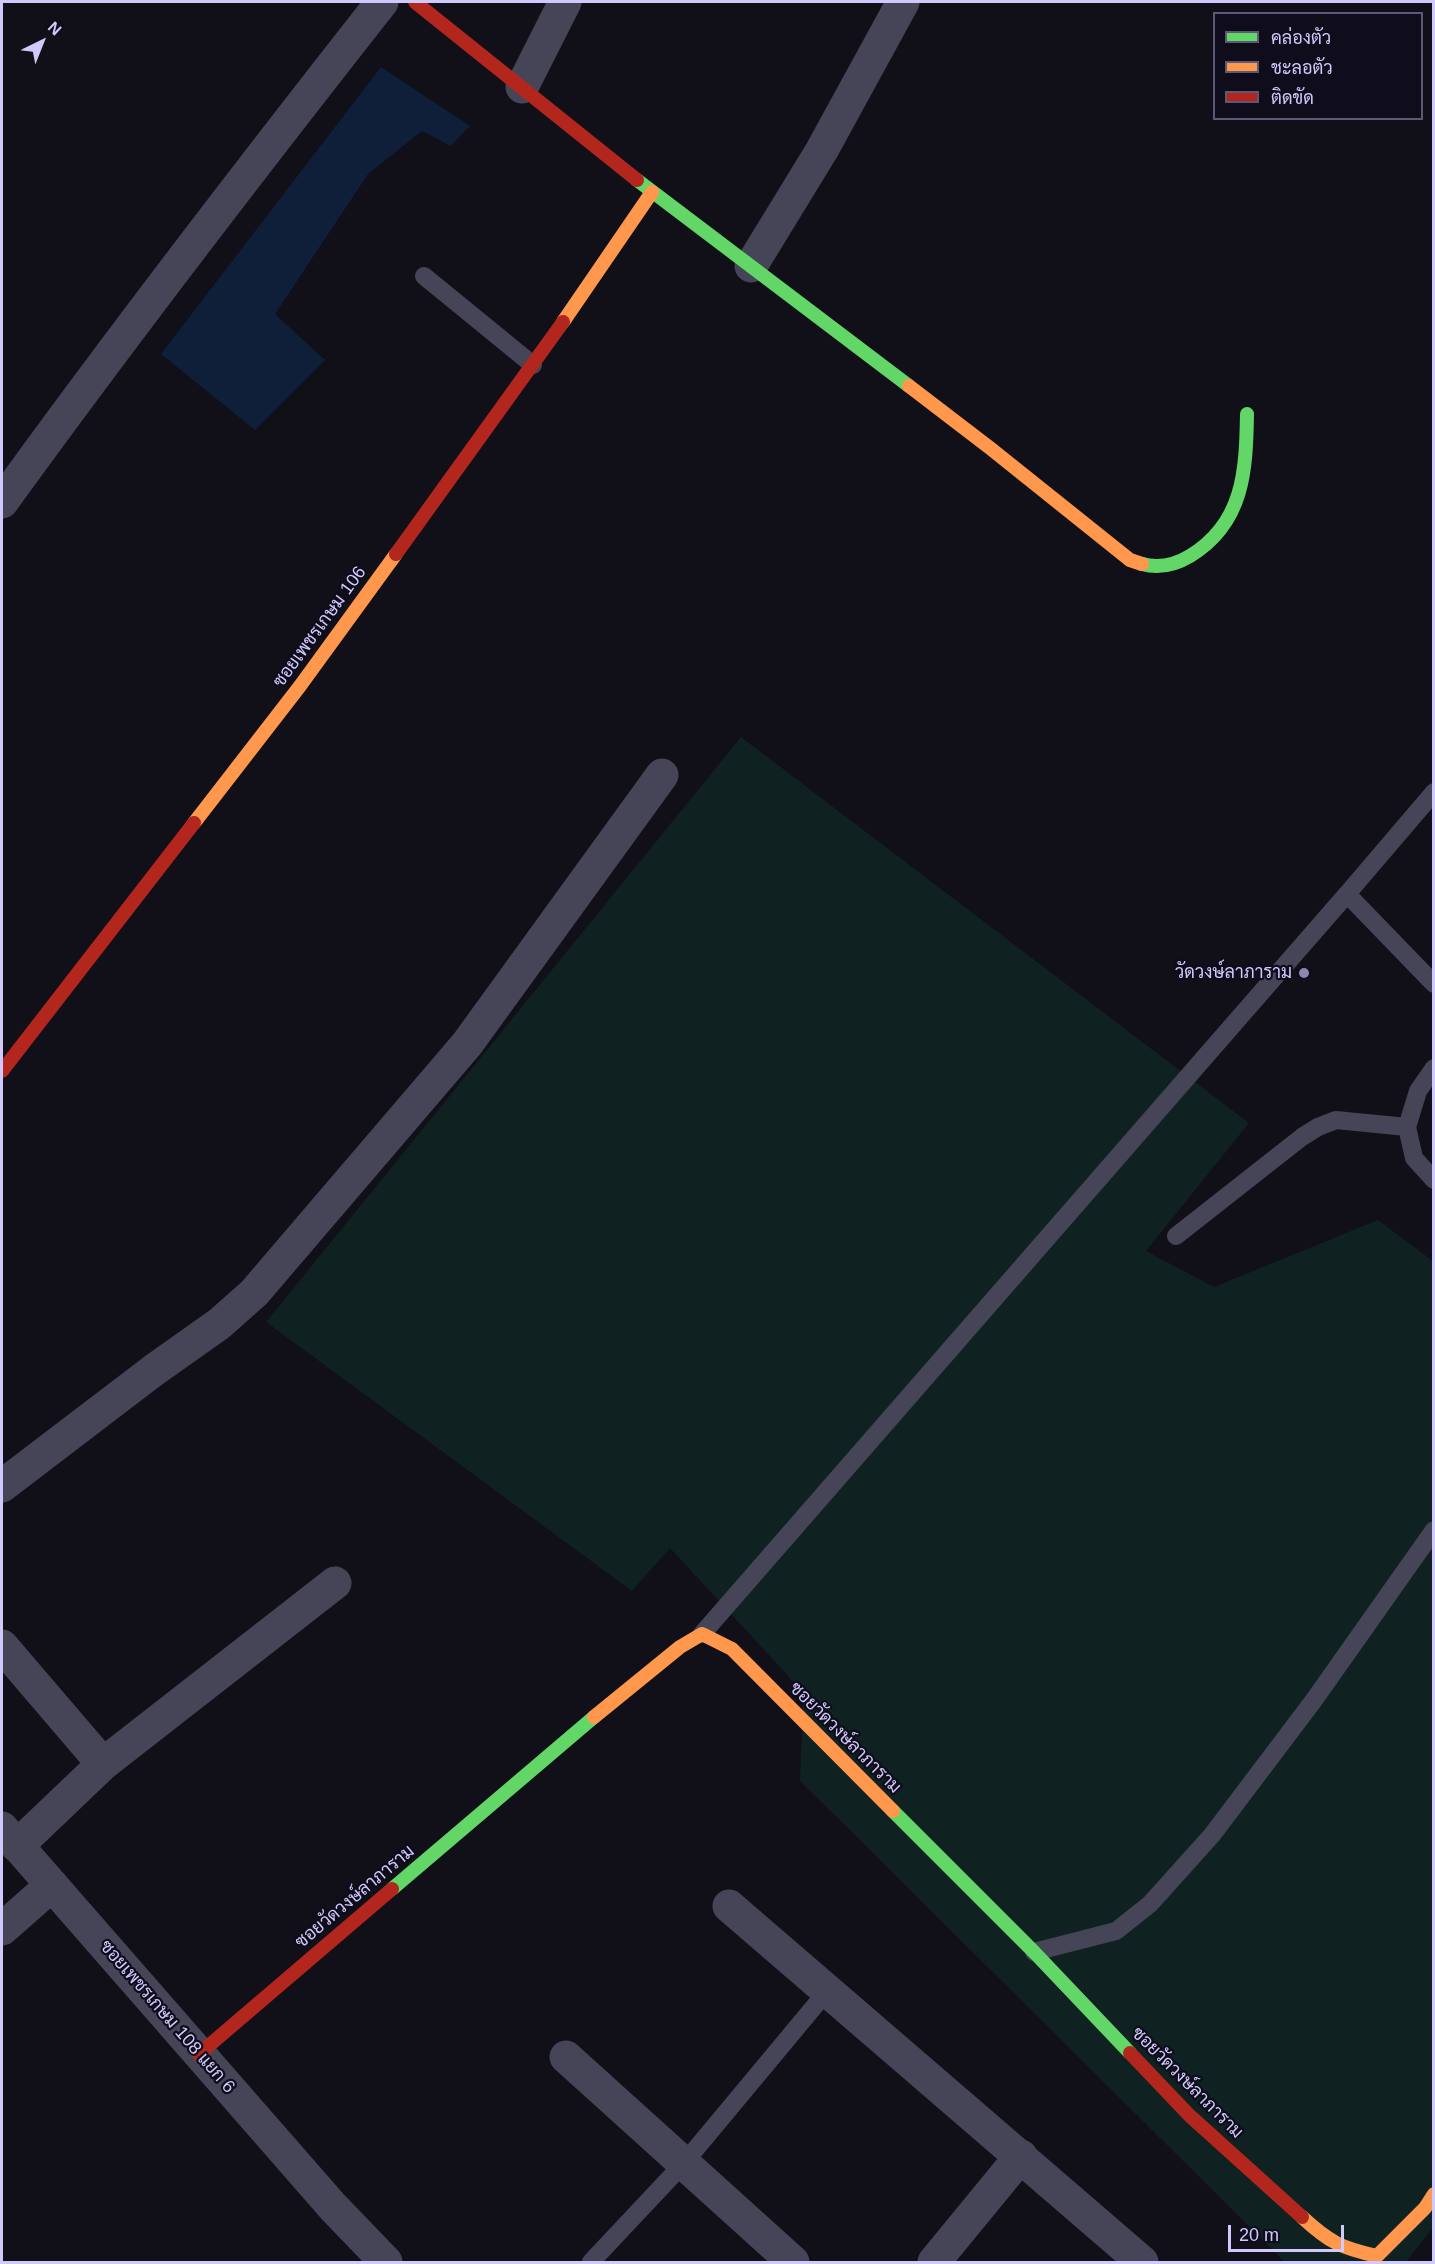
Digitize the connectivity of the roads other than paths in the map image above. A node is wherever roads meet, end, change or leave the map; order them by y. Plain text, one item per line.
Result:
1 (382, 2) edge
2 (415, 2) edge
3 (565, 2) edge
4 (903, 2) edge
5 (522, 87) junction
6 (652, 192) junction
7 (751, 266) junction
8 (424, 276) dead end
9 (533, 364) junction
10 (1247, 414) dead end
11 (2, 502) edge
12 (662, 775) dead end
13 (1434, 792) edge
14 (1347, 894) junction
15 (1434, 984) edge
16 (1434, 1068) edge
17 (2, 1071) edge
18 (1407, 1127) junction
19 (1434, 1180) edge
20 (1176, 1236) dead end
21 (2, 1486) edge
22 (1434, 1530) edge
23 (335, 1582) dead end
24 (702, 1634) junction
25 (2, 1646) edge
26 (103, 1764) junction
27 (9, 1837) edge
28 (52, 1885) junction
29 (729, 1906) dead end
30 (2, 1929) edge
31 (1034, 1952) junction
32 (828, 1990) junction
33 (198, 2054) junction
34 (566, 2057) dead end
35 (1021, 2156) junction
36 (684, 2163) junction
37 (1434, 2194) edge
38 (386, 2262) edge
39 (591, 2262) edge
40 (794, 2262) edge
41 (934, 2262) edge
42 (1142, 2262) edge

1 - 11 street
2 - 5 street
3 - 5 street
4 - 7 street
5 - 6 street
6 - 7 street
6 - 9 street, ซอยเพชรเกษม 106
7 - 10 street
8 - 9 lane
9 - 17 street, ซอยเพชรเกษม 106
12 - 21 street
13 - 14 lane
14 - 15 lane
14 - 24 lane
16 - 18 lane
18 - 19 lane
18 - 20 lane
22 - 31 lane
23 - 26 street
24 - 31 street, ซอยวัดวงษ์ลาภาราม
24 - 33 street, ซอยวัดวงษ์ลาภาราม
25 - 26 street
26 - 27 street
27 - 28 street, ซอยเพชรเกษม 108 แยก 6
28 - 30 street
28 - 33 street, ซอยเพชรเกษม 108 แยก 6
29 - 32 street
31 - 37 street, ซอยวัดวงษ์ลาภาราม
32 - 35 street
32 - 36 lane
33 - 38 street, ซอยเพชรเกษม 108 แยก 6
34 - 36 street
35 - 41 street
35 - 42 street
36 - 39 lane
36 - 40 street

